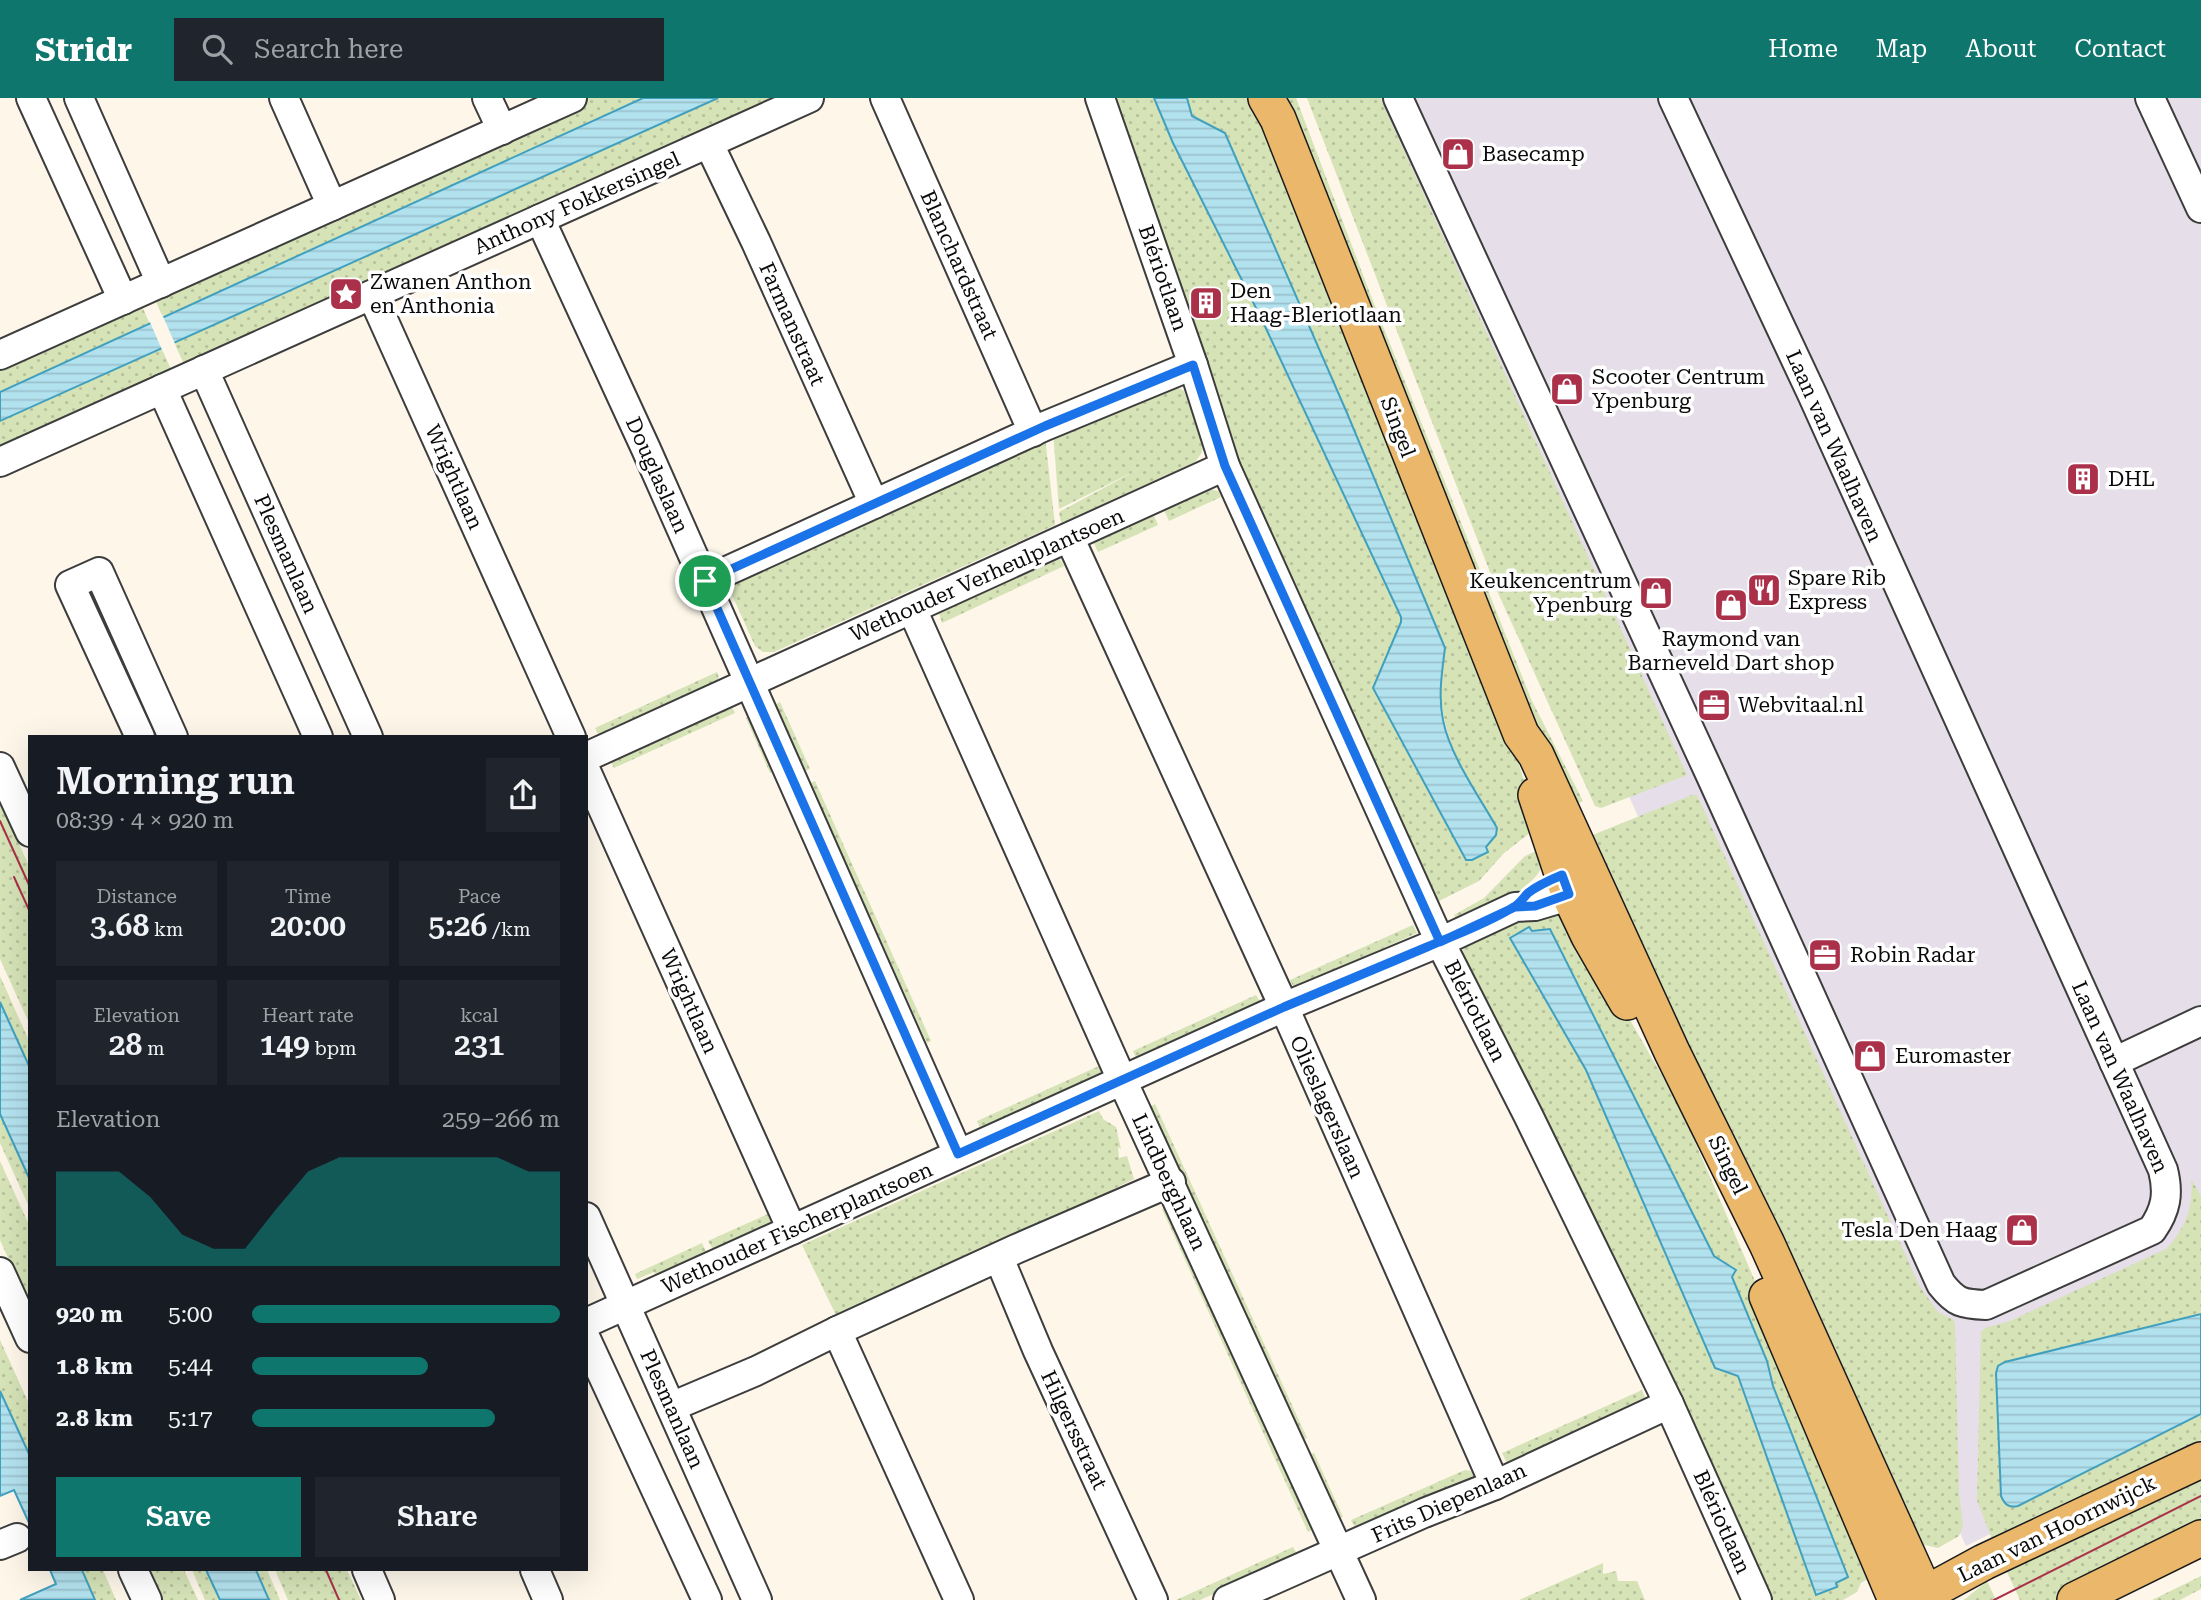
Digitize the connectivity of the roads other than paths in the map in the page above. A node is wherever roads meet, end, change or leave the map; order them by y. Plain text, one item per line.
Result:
1 (31, 98) edge
2 (79, 98) edge
3 (284, 98) edge
4 (488, 98) edge
5 (572, 98) edge
6 (809, 98) edge
7 (885, 98) edge
8 (1101, 98) edge
9 (1398, 98) edge
10 (1673, 98) edge
11 (2150, 98) edge
12 (1273, 105) edge
13 (502, 130) junction
14 (709, 144) junction
15 (332, 206) junction
16 (2201, 208) edge
17 (540, 219) junction
18 (161, 283) junction
19 (372, 295) junction
20 (123, 300) junction
21 (0, 355) edge
22 (1193, 365) junction
23 (204, 370) junction
24 (162, 389) junction
25 (1033, 432) junction
26 (0, 463) edge
27 (1225, 466) junction
28 (874, 504) junction
29 (1070, 539) junction
30 (705, 581) junction
31 (912, 610) junction
32 (749, 682) junction
33 (139, 735) edge
34 (172, 735) edge
35 (316, 735) edge
36 (367, 735) edge
37 (570, 735) edge
38 (588, 756) edge
39 (0, 767) edge
40 (588, 775) edge
41 (28, 828) edge
42 (1575, 881) junction
43 (1440, 942) junction
44 (1284, 1007) junction
45 (2201, 1021) edge
46 (2114, 1062) junction
47 (1122, 1080) junction
48 (958, 1154) junction
49 (1171, 1182) junction
50 (588, 1221) edge
51 (792, 1230) junction
52 (999, 1258) junction
53 (0, 1272) edge
54 (627, 1305) junction
55 (588, 1322) edge
56 (837, 1331) junction
57 (28, 1334) edge
58 (588, 1343) edge
59 (1669, 1404) junction
60 (671, 1408) junction
61 (2201, 1460) edge
62 (1495, 1485) junction
63 (2201, 1538) edge
64 (1339, 1551) junction
65 (133, 1571) edge
66 (366, 1571) edge
67 (535, 1571) edge
68 (1916, 1598) edge
69 (147, 1600) edge
70 (380, 1600) edge
71 (548, 1600) edge
72 (707, 1600) edge
73 (757, 1600) edge
74 (958, 1600) edge
75 (1153, 1600) edge
76 (1228, 1600) edge
77 (1361, 1600) edge
78 (1757, 1600) edge
79 (2075, 1600) edge

1 - 20 street
2 - 18 street
3 - 15 street
4 - 13 street
5 - 13 street
6 - 14 street, Anthony Fokkersingel
7 - 25 street, Blanchardstraat
8 - 22 street, Blériotlaan
9 - 46 street, Laan van Waalhaven
10 - 46 street, Laan van Waalhaven
11 - 16 street
12 - 42 main road, Singel
13 - 15 street
14 - 17 street, Anthony Fokkersingel
14 - 28 street, Farmanstraat
15 - 18 street
17 - 19 street, Anthony Fokkersingel
17 - 30 street, Douglaslaan
18 - 20 street
19 - 23 street, Anthony Fokkersingel
19 - 37 street, Wrightlaan
20 - 21 street
22 - 25 street
22 - 27 street, Blériotlaan
23 - 24 street, Anthony Fokkersingel
23 - 36 street, Plesmanlaan
24 - 26 street, Anthony Fokkersingel
24 - 35 street
25 - 28 street
27 - 29 street, Wethouder Verheulplantsoen
27 - 43 street, Blériotlaan
28 - 30 street
29 - 31 street, Wethouder Verheulplantsoen
29 - 44 street, Olieslagerslaan
30 - 32 street, Douglaslaan
31 - 32 street, Wethouder Verheulplantsoen
31 - 47 street, Lindberghlaan
32 - 38 street, Wethouder Verheulplantsoen
32 - 48 street, Douglaslaan
33 - 34 street
39 - 41 street
40 - 51 street, Wrightlaan
42 - 43 street, Wethouder Fischerplantsoen
42 - 68 main road, Singel
43 - 44 street, Wethouder Fischerplantsoen
43 - 59 street, Blériotlaan
44 - 47 street, Wethouder Fischerplantsoen
44 - 62 street, Olieslagerslaan
45 - 46 street
47 - 48 street, Wethouder Fischerplantsoen
47 - 49 street, Lindberghlaan
48 - 51 street, Wethouder Fischerplantsoen
49 - 52 street
49 - 64 street, Lindberghlaan
50 - 54 street, Plesmanlaan
51 - 54 street, Wethouder Fischerplantsoen
52 - 56 street
52 - 75 street, Hilgersstraat
53 - 57 street
54 - 55 street, Wethouder Fischerplantsoen
54 - 60 street, Plesmanlaan
56 - 60 street
56 - 74 street
58 - 72 street
59 - 62 street, Frits Diepenlaan
59 - 78 street, Blériotlaan
60 - 73 street, Plesmanlaan
61 - 68 main road, Laan van Hoornwijck
62 - 64 street, Frits Diepenlaan
63 - 79 main road
64 - 76 street, Frits Diepenlaan
64 - 77 street, Lindberghlaan
65 - 69 street
66 - 70 street
67 - 71 street

